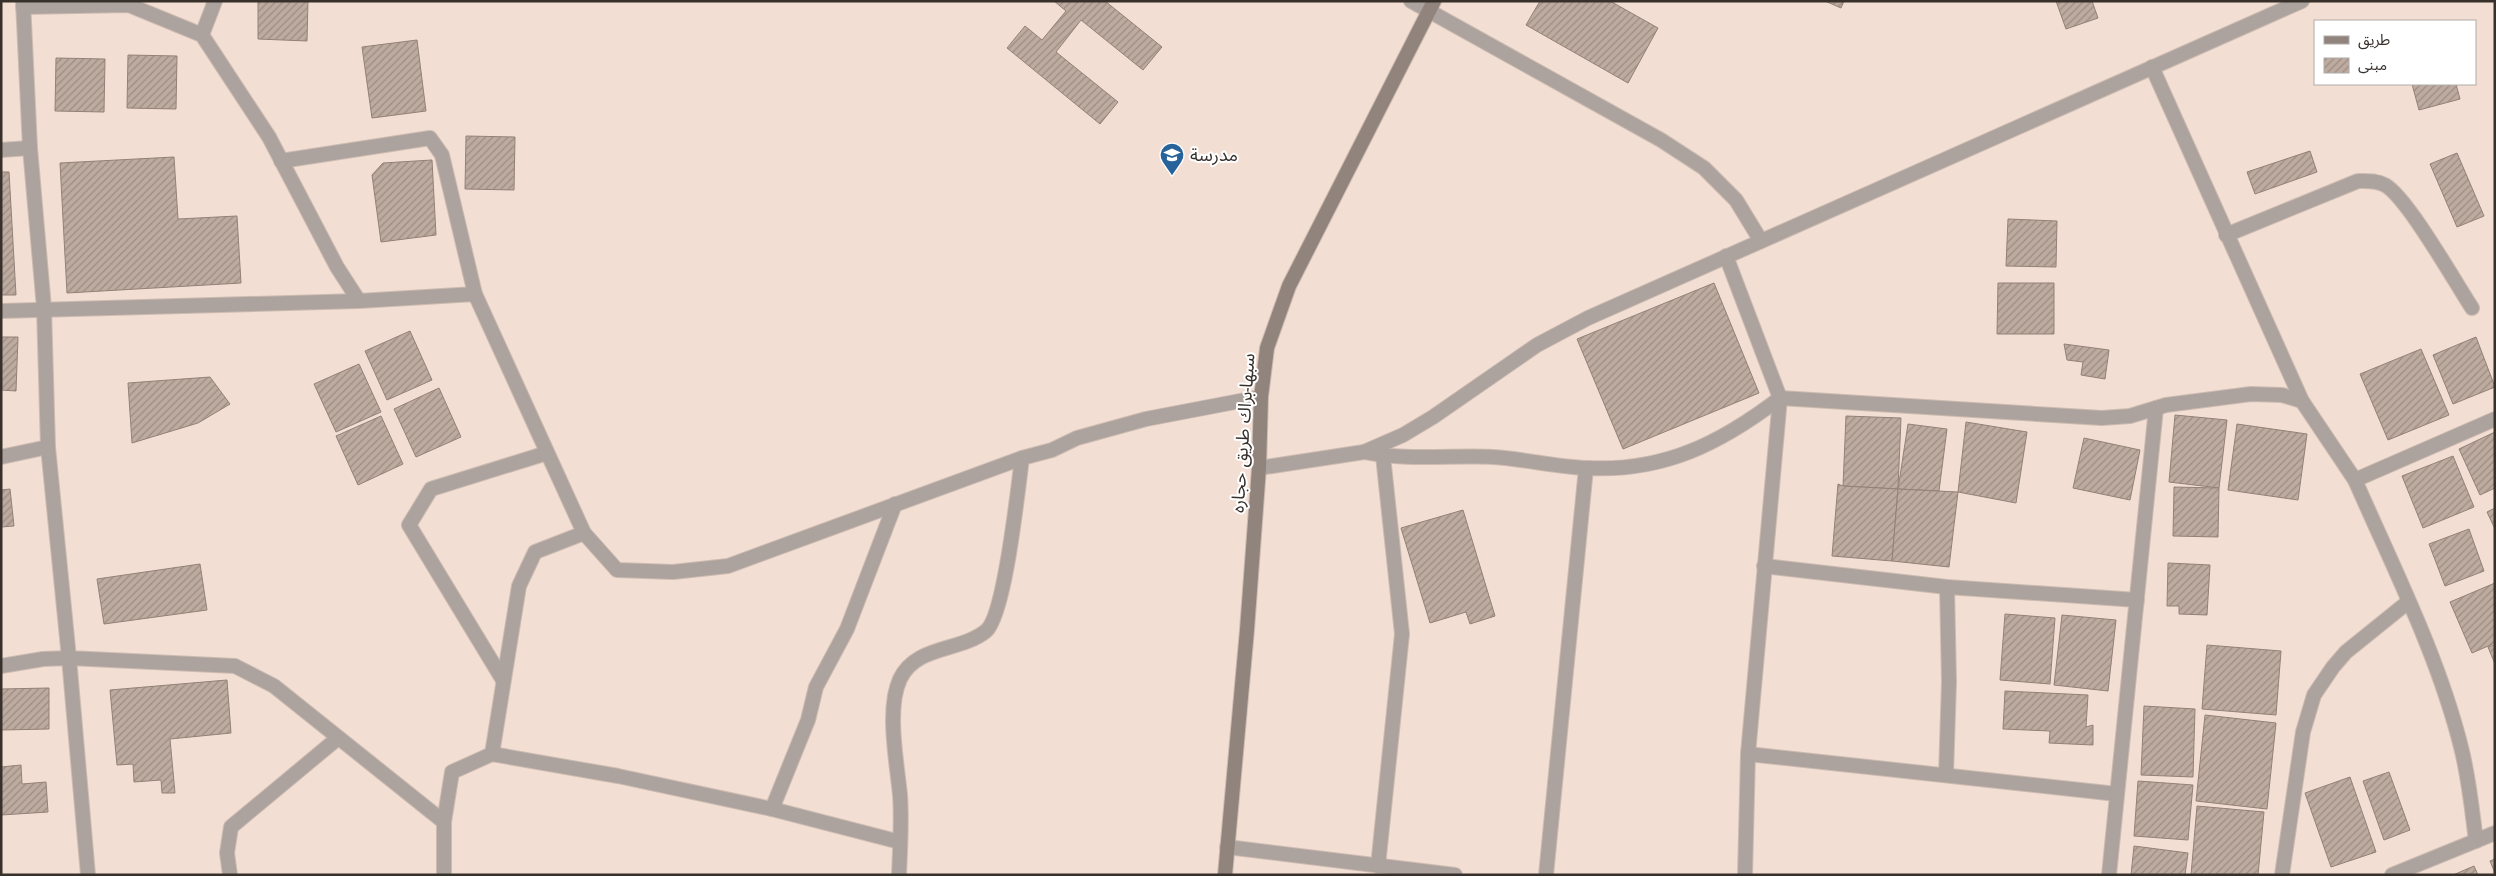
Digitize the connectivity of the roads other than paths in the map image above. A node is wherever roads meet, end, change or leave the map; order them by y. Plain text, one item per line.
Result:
1 (215, 1) edge
2 (1411, 1) edge
3 (2302, 1) edge
4 (23, 4) edge
5 (1432, 6) edge
6 (202, 35) junction
7 (2152, 67) junction
8 (30, 148) junction
9 (1, 150) edge
10 (281, 161) junction
11 (2226, 235) junction
12 (1761, 241) junction
13 (1726, 256) junction
14 (475, 294) junction
15 (359, 301) junction
16 (44, 308) junction
17 (2472, 308) dead end
18 (1, 311) edge
19 (1261, 397) junction
20 (1780, 398) junction
21 (2302, 401) junction
22 (2156, 408) junction
23 (2495, 419) edge
24 (48, 447) junction
25 (1364, 452) junction
26 (546, 453) junction
27 (1383, 456) junction
28 (1, 457) edge
29 (1022, 458) junction
30 (1259, 468) junction
31 (1586, 468) junction
32 (2355, 480) junction
33 (895, 504) junction
34 (584, 533) junction
35 (1764, 566) junction
36 (1947, 587) junction
37 (2136, 600) junction
38 (2408, 602) junction
39 (69, 658) junction
40 (1, 666) edge
41 (503, 680) junction
42 (338, 738) junction
43 (492, 754) junction
44 (1748, 754) junction
45 (1946, 775) junction
46 (2117, 794) junction
47 (772, 809) junction
48 (444, 822) junction
49 (2495, 833) edge
50 (2476, 841) junction
51 (900, 842) junction
52 (1227, 847) junction
53 (1378, 866) junction
54 (88, 875) edge
55 (230, 875) edge
56 (444, 875) edge
57 (899, 875) edge
58 (1225, 875) edge
59 (1455, 875) edge
60 (1546, 875) edge
61 (1745, 875) edge
62 (2109, 875) edge
63 (2282, 875) edge
64 (2392, 875) edge

1 - 6 street
2 - 5 street
3 - 7 street
4 - 6 street
4 - 8 street
5 - 12 street
5 - 19 main road, سبها-براك طريق حجاره
6 - 10 street
7 - 11 street
7 - 12 street
8 - 9 street
8 - 16 street
10 - 14 street
10 - 15 street
11 - 17 street
11 - 21 street
12 - 13 street
13 - 20 street
13 - 25 street
14 - 15 street
14 - 26 street
15 - 16 street
16 - 18 street
16 - 24 street
19 - 29 street
19 - 30 main road, سبها-براك طريق حجاره
20 - 22 street
20 - 31 street
20 - 35 street
21 - 22 street
21 - 32 street
22 - 37 street
23 - 32 street
24 - 28 street
24 - 39 street
25 - 27 street
25 - 30 street
26 - 34 street
26 - 41 street
27 - 31 street
27 - 53 street
29 - 33 street
29 - 51 street
30 - 52 main road, سبها-براك طريق حجاره
31 - 60 street
32 - 38 street
33 - 34 street
33 - 47 street
34 - 41 street
35 - 36 street
35 - 44 street
36 - 37 street
36 - 45 street
37 - 46 street
38 - 50 street
38 - 63 street
39 - 40 street
39 - 42 street
39 - 54 street
41 - 43 street
42 - 48 street
42 - 55 street
43 - 47 street
43 - 48 street
44 - 45 street
44 - 61 street
45 - 46 street
46 - 62 street
47 - 51 street
48 - 56 street
49 - 50 street
50 - 64 street
51 - 57 street
52 - 53 street
52 - 58 main road, سبها-براك طريق حجاره
53 - 59 street

